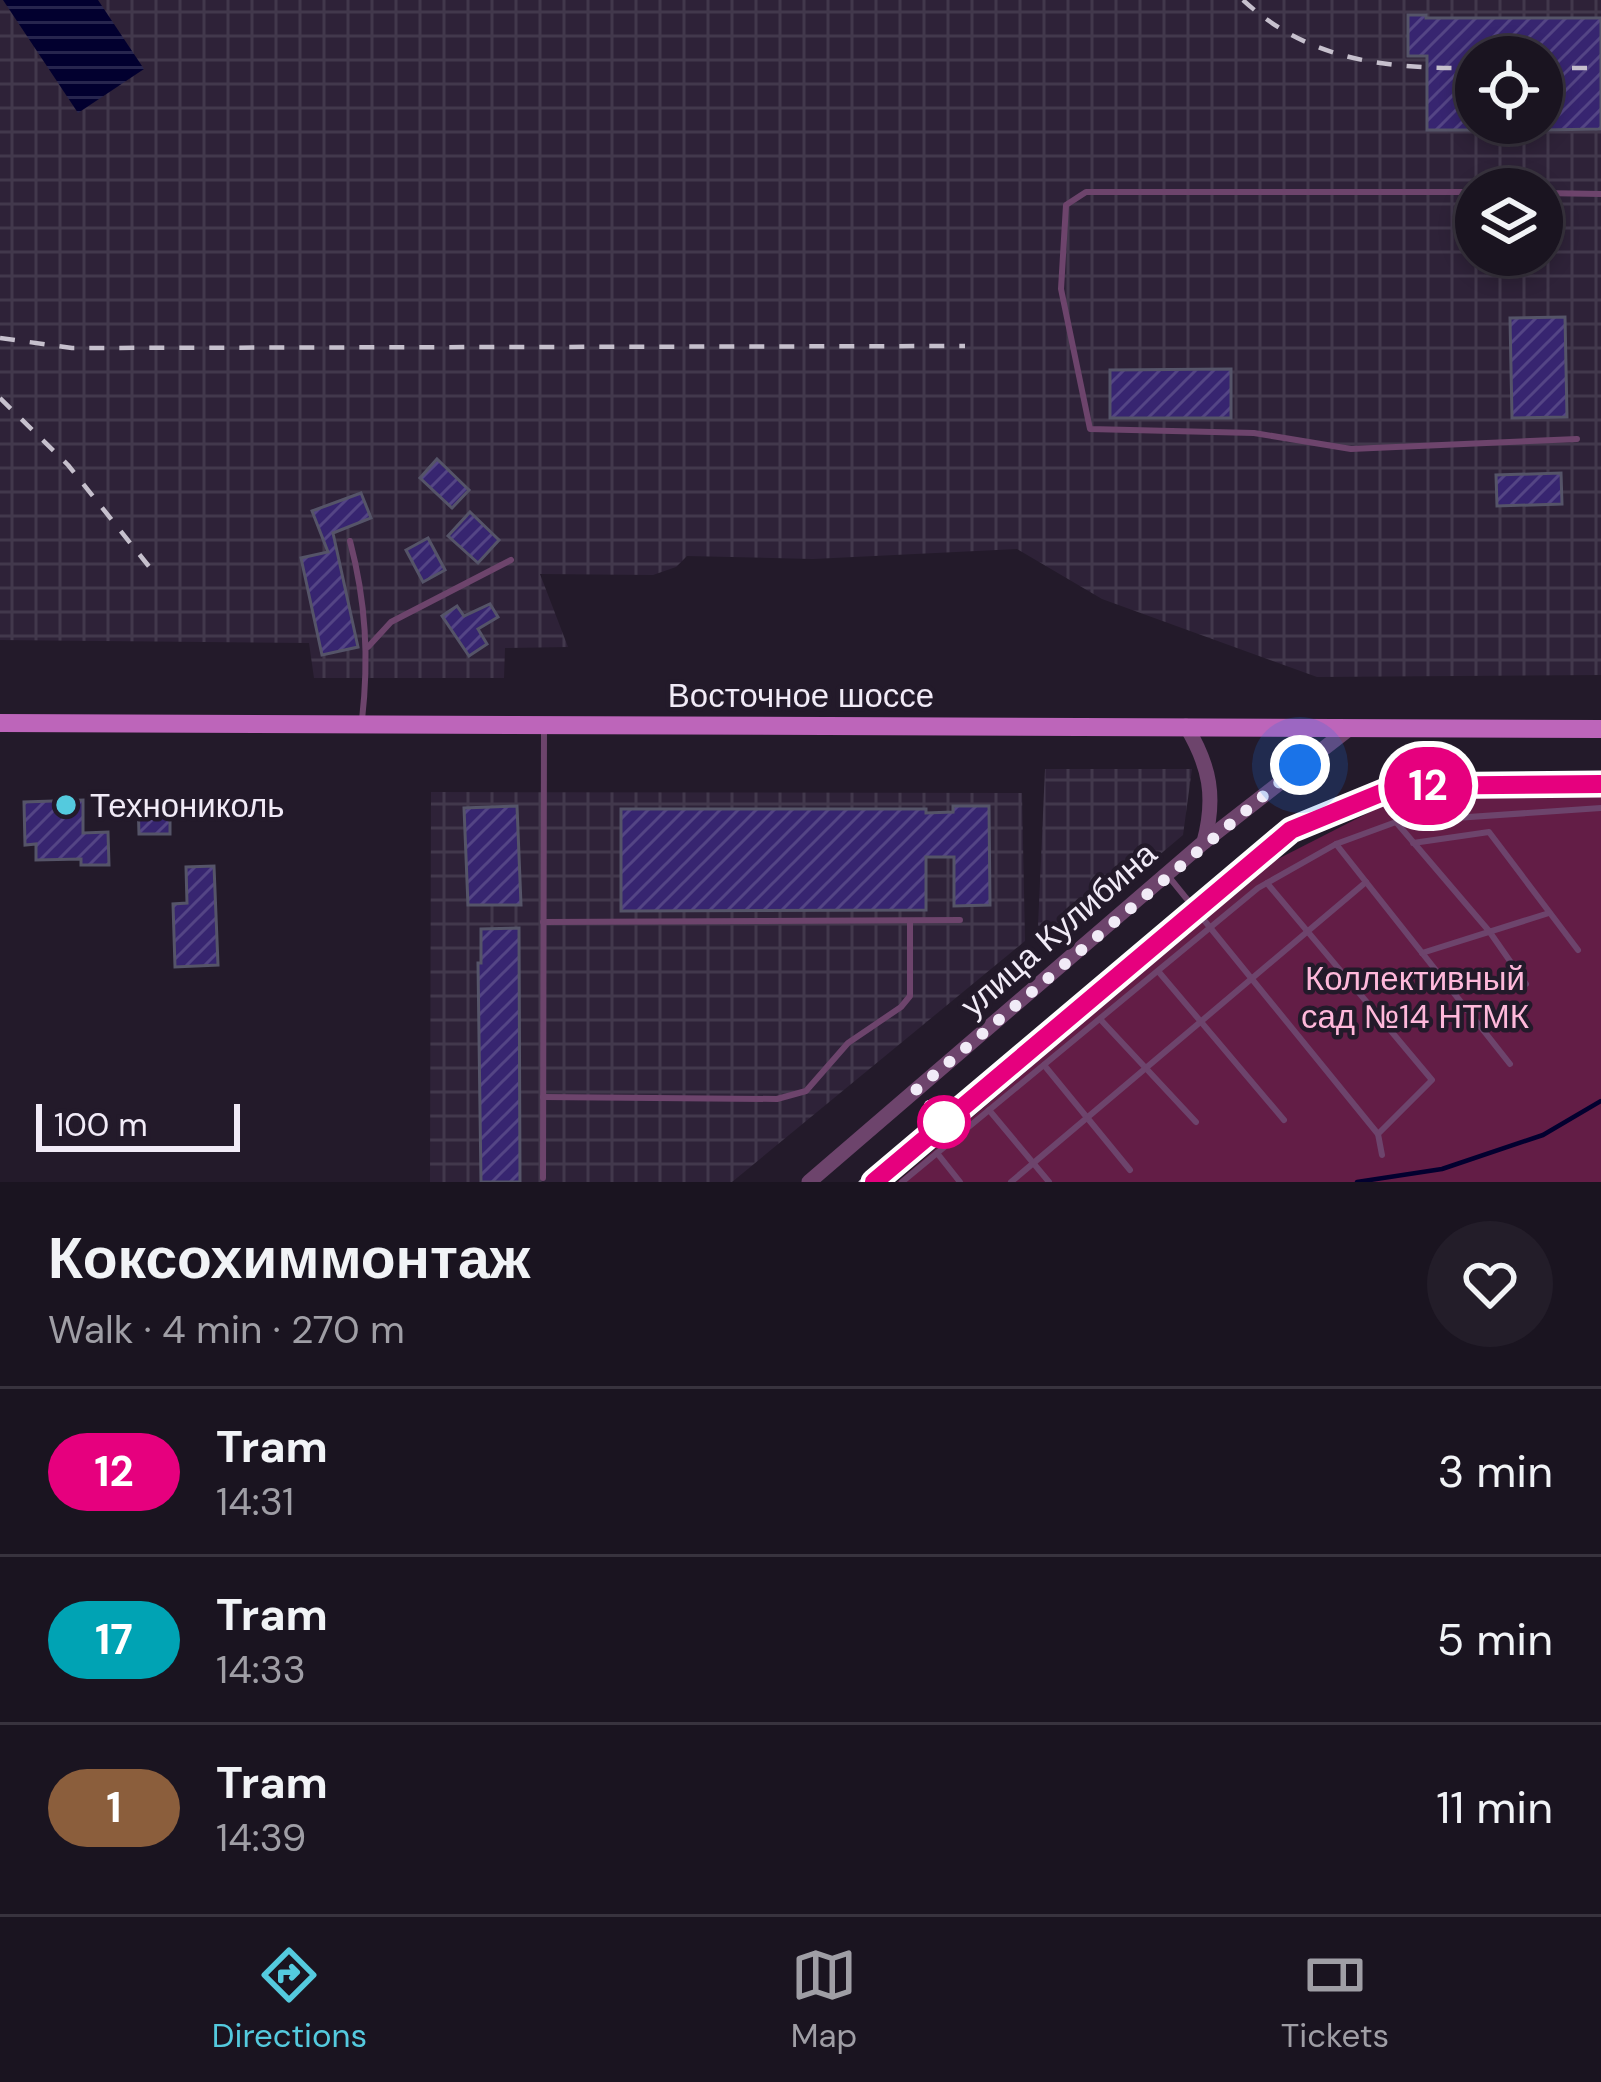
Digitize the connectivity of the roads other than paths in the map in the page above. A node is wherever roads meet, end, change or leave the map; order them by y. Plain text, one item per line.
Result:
1 (1455, 192) edge
2 (1563, 193) edge
3 (1601, 194) edge
4 (1577, 439) dead end
5 (350, 541) dead end
6 (511, 560) dead end
7 (368, 646) junction
8 (0, 723) edge
9 (362, 724) junction
10 (544, 724) junction
11 (1186, 726) junction
12 (1350, 728) junction
13 (1601, 729) edge
14 (1601, 808) edge
15 (1396, 822) junction
16 (1204, 842) junction
17 (1413, 843) junction
18 (1336, 844) junction
19 (1167, 874) junction
20 (1366, 882) junction
21 (1267, 883) junction
22 (1549, 913) junction
23 (910, 920) junction
24 (960, 920) dead end
25 (543, 922) junction
26 (1210, 928) junction
27 (1307, 931) junction
28 (1490, 931) junction
29 (1578, 950) dead end
30 (1422, 953) junction
31 (1158, 971) junction
32 (1251, 979) junction
33 (1526, 984) dead end
34 (1100, 1019) junction
35 (1201, 1022) junction
36 (1510, 1064) dead end
37 (1044, 1065) junction
38 (1146, 1068) junction
39 (543, 1097) junction
40 (989, 1110) junction
41 (1087, 1118) junction
42 (1284, 1120) dead end
43 (1196, 1122) dead end
44 (1378, 1134) junction
45 (937, 1153) junction
46 (1382, 1155) dead end
47 (1034, 1163) junction
48 (1130, 1170) dead end
49 (543, 1178) dead end
50 (809, 1182) edge
51 (902, 1182) edge
52 (960, 1182) edge
53 (1011, 1182) edge
54 (1049, 1182) edge

1 - 4 lane
2 - 3 lane
5 - 7 lane
6 - 7 lane
7 - 9 lane
8 - 9 main road, Восточное шоссе
9 - 10 main road, Восточное шоссе
10 - 11 main road, Восточное шоссе
10 - 25 lane
11 - 12 main road, Восточное шоссе
11 - 16 street
12 - 13 main road, Восточное шоссе
12 - 16 street, улица Кулибина
14 - 15 lane
15 - 17 lane
15 - 18 lane
16 - 19 street, улица Кулибина
17 - 22 lane
17 - 28 lane
18 - 20 lane
18 - 21 lane
19 - 26 lane
19 - 50 street, улица Кулибина
20 - 27 lane
20 - 30 lane
21 - 26 lane
21 - 27 lane
22 - 28 lane
22 - 29 lane
23 - 24 lane
23 - 25 lane
23 - 39 lane
25 - 39 lane
26 - 31 lane
26 - 32 lane
27 - 32 lane
27 - 44 lane
28 - 30 lane
28 - 33 lane
30 - 36 lane
31 - 34 lane
31 - 35 lane
32 - 35 lane
32 - 44 lane
34 - 37 lane
34 - 38 lane
35 - 38 lane
35 - 42 lane
37 - 40 lane
37 - 41 lane
38 - 41 lane
38 - 43 lane
39 - 49 lane
40 - 45 lane
40 - 47 lane
41 - 47 lane
41 - 48 lane
44 - 46 lane
45 - 51 lane
45 - 52 lane
47 - 53 lane
47 - 54 lane

